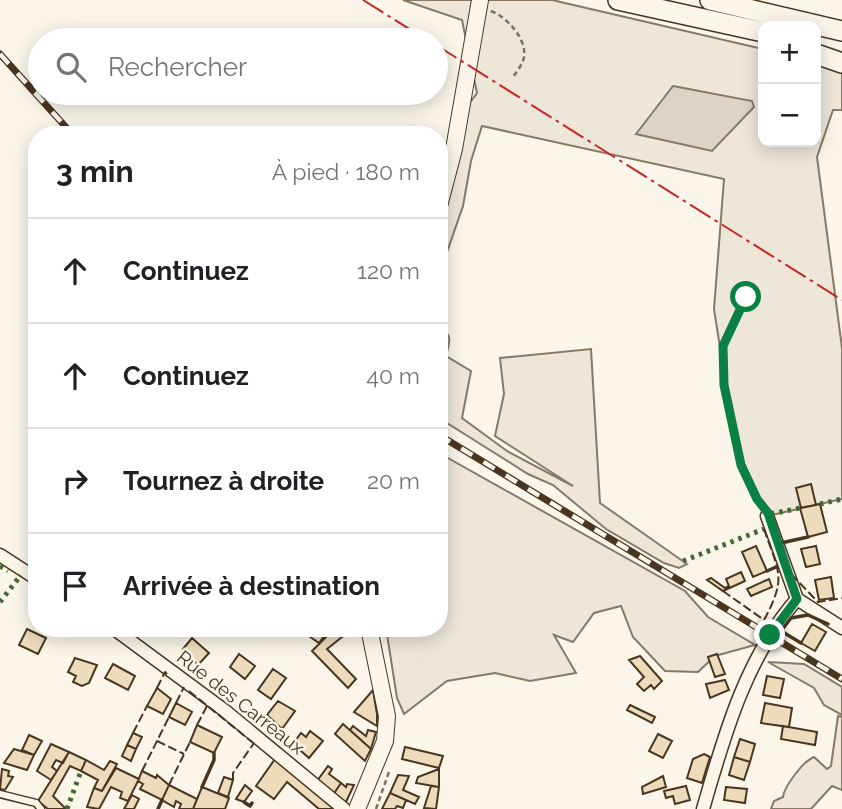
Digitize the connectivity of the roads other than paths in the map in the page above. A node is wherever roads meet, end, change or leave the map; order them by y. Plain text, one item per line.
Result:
1 (618, 0) edge
2 (710, 0) edge
3 (479, 4) edge
4 (842, 31) edge
5 (758, 32) edge
6 (821, 45) edge
7 (842, 51) edge
8 (821, 56) edge
9 (842, 63) edge
10 (448, 172) edge
11 (767, 516) road end
12 (0, 555) edge
13 (28, 573) edge
14 (797, 599) junction
15 (842, 628) edge
16 (125, 637) edge
17 (371, 637) edge
18 (0, 794) edge
19 (41, 809) edge
20 (344, 809) edge
21 (357, 809) edge
22 (703, 809) edge

1 - 5 highway
2 - 4 highway
3 - 10 street
6 - 7 highway
8 - 9 highway
11 - 14 street
12 - 13 street
14 - 15 street
14 - 22 street
16 - 20 street, Rue des Carreaux
17 - 21 street
18 - 19 lane

